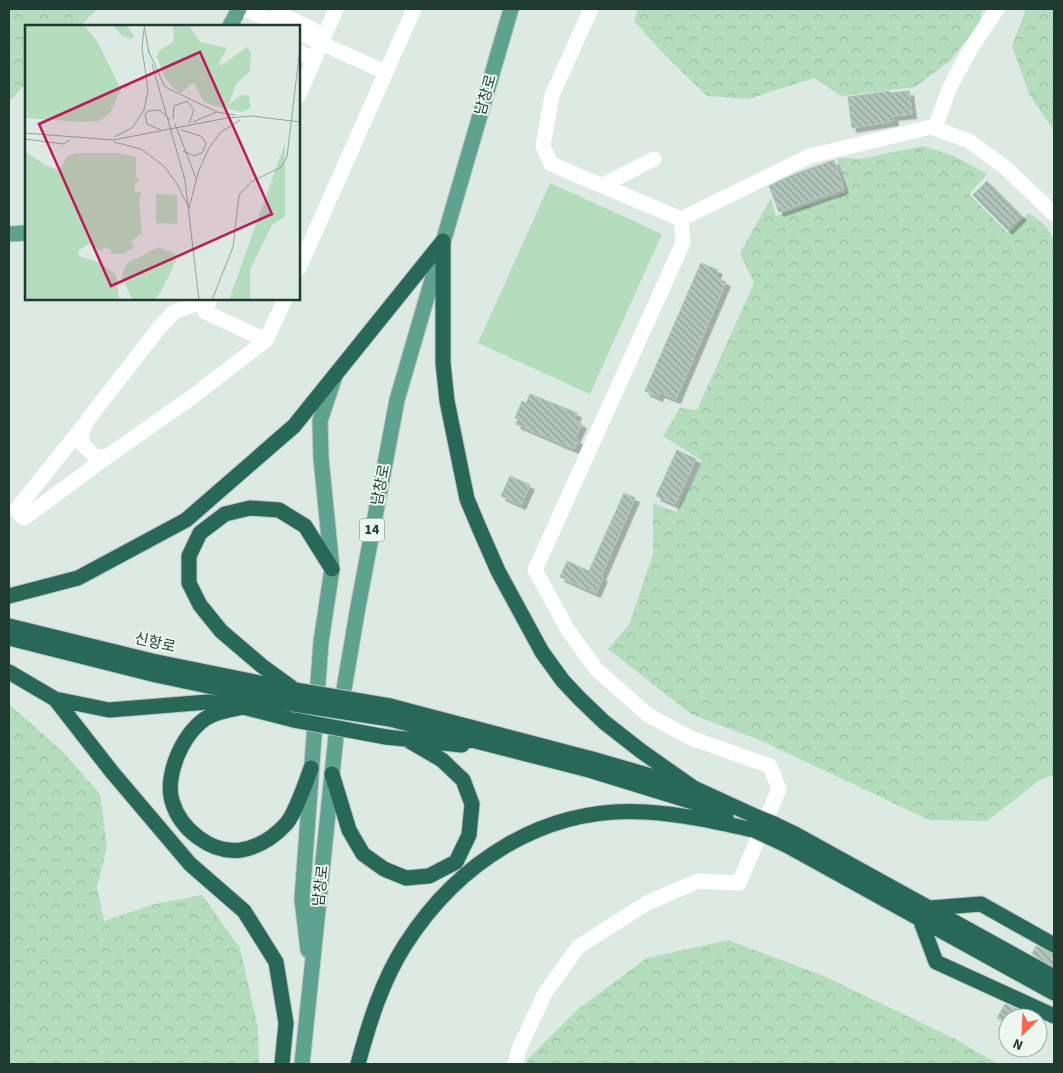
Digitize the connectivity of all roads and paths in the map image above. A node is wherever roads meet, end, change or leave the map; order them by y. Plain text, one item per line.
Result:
1 (278, 9) edge
2 (336, 9) edge
3 (414, 9) edge
4 (512, 9) edge
5 (591, 9) edge
6 (997, 9) edge
7 (237, 15) edge
8 (258, 25) edge
9 (280, 25) edge
10 (297, 25) edge
11 (300, 28) edge
12 (300, 34) edge
13 (300, 43) edge
14 (319, 47) junction
15 (300, 52) edge
16 (383, 76) junction
17 (300, 92) edge
18 (935, 128) junction
19 (654, 159) dead end
20 (603, 185) junction
21 (1054, 214) edge
22 (681, 219) junction
23 (25, 233) edge
24 (9, 234) edge
25 (443, 241) junction
26 (300, 266) edge
27 (207, 300) edge
28 (210, 300) edge
29 (285, 300) edge
30 (266, 340) junction
31 (336, 374) junction
32 (89, 418) junction
33 (108, 456) junction
34 (332, 569) junction
35 (9, 596) edge
36 (9, 626) edge
37 (9, 638) edge
38 (9, 672) edge
39 (294, 697) junction
40 (55, 699) junction
41 (243, 707) junction
42 (390, 713) junction
43 (406, 739) junction
44 (512, 750) junction
45 (311, 768) junction
46 (332, 774) junction
47 (695, 789) junction
48 (755, 826) junction
49 (925, 914) junction
50 (1054, 945) edge
51 (311, 977) junction
52 (1054, 977) edge
53 (1054, 993) edge
54 (1054, 1016) edge
55 (282, 1064) edge
56 (302, 1064) edge
57 (358, 1064) edge
58 (515, 1064) edge

1 - 10 street
2 - 14 street
3 - 16 street
4 - 25 main road, 남창로 / 14
5 - 20 street
6 - 18 street
7 - 8 street
7 - 9 street
11 - 14 street
12 - 14 street
13 - 14 street
14 - 15 street
14 - 16 street
14 - 17 street
16 - 26 street
18 - 21 street
18 - 22 street
19 - 20 street
20 - 22 street
22 - 58 street
23 - 24 main road
25 - 31 highway
25 - 46 main road, 남창로 / 14
25 - 47 highway
27 - 32 street
28 - 30 street
29 - 30 street
30 - 33 street
31 - 34 main road
31 - 35 highway
32 - 33 street
32 - 33 street
34 - 39 highway
34 - 45 main road
36 - 39 highway, 신항로
37 - 39 highway, 신항로
38 - 40 highway
39 - 42 highway, bridge
40 - 41 highway
40 - 55 highway
41 - 43 highway, bridge
41 - 45 highway
42 - 44 highway
42 - 47 highway
43 - 44 highway
43 - 46 highway
44 - 48 highway
45 - 51 main road
46 - 51 main road, 남창로 / 14
47 - 48 highway
48 - 49 highway, bridge
48 - 57 highway
49 - 50 highway
49 - 52 highway
49 - 53 highway
49 - 54 highway
51 - 56 main road, 남창로 / 14

